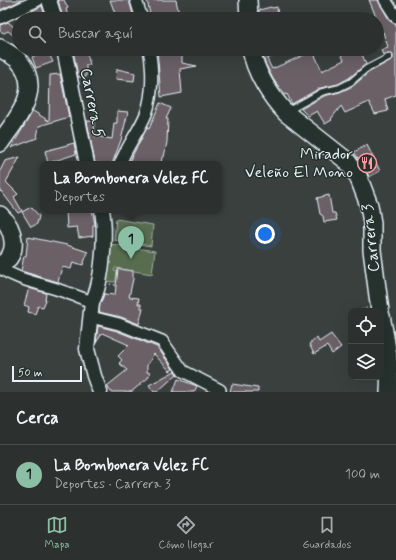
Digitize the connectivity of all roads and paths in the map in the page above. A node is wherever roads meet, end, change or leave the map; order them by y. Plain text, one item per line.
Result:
1 (38, 0) edge
2 (49, 0) edge
3 (136, 0) edge
4 (248, 0) edge
5 (385, 0) edge
6 (12, 12) edge
7 (13, 12) edge
8 (53, 12) edge
9 (140, 12) edge
10 (249, 12) edge
11 (0, 18) edge
12 (396, 18) edge
13 (0, 48) edge
14 (65, 56) edge
15 (149, 56) edge
16 (252, 56) edge
17 (389, 57) dead end
18 (286, 112) junction
19 (0, 143) edge
20 (86, 161) edge
21 (122, 161) edge
22 (102, 213) edge
23 (0, 215) edge
24 (0, 265) edge
25 (0, 268) edge
26 (92, 302) junction
27 (380, 308) edge
28 (91, 317) junction
29 (384, 332) edge
30 (220, 390) dead end
31 (100, 392) edge
32 (389, 392) edge

1 - 7 street
2 - 8 street
3 - 9 street
4 - 10 main road
5 - 12 street
6 - 11 street
13 - 19 main road
14 - 20 street, Carrera 5
15 - 21 street
16 - 18 main road, Carrera 3
17 - 18 lane
18 - 27 main road, Carrera 3
22 - 26 street
23 - 24 main road
25 - 26 street
26 - 28 street
28 - 30 street
28 - 31 street
29 - 32 main road, Carrera 3

